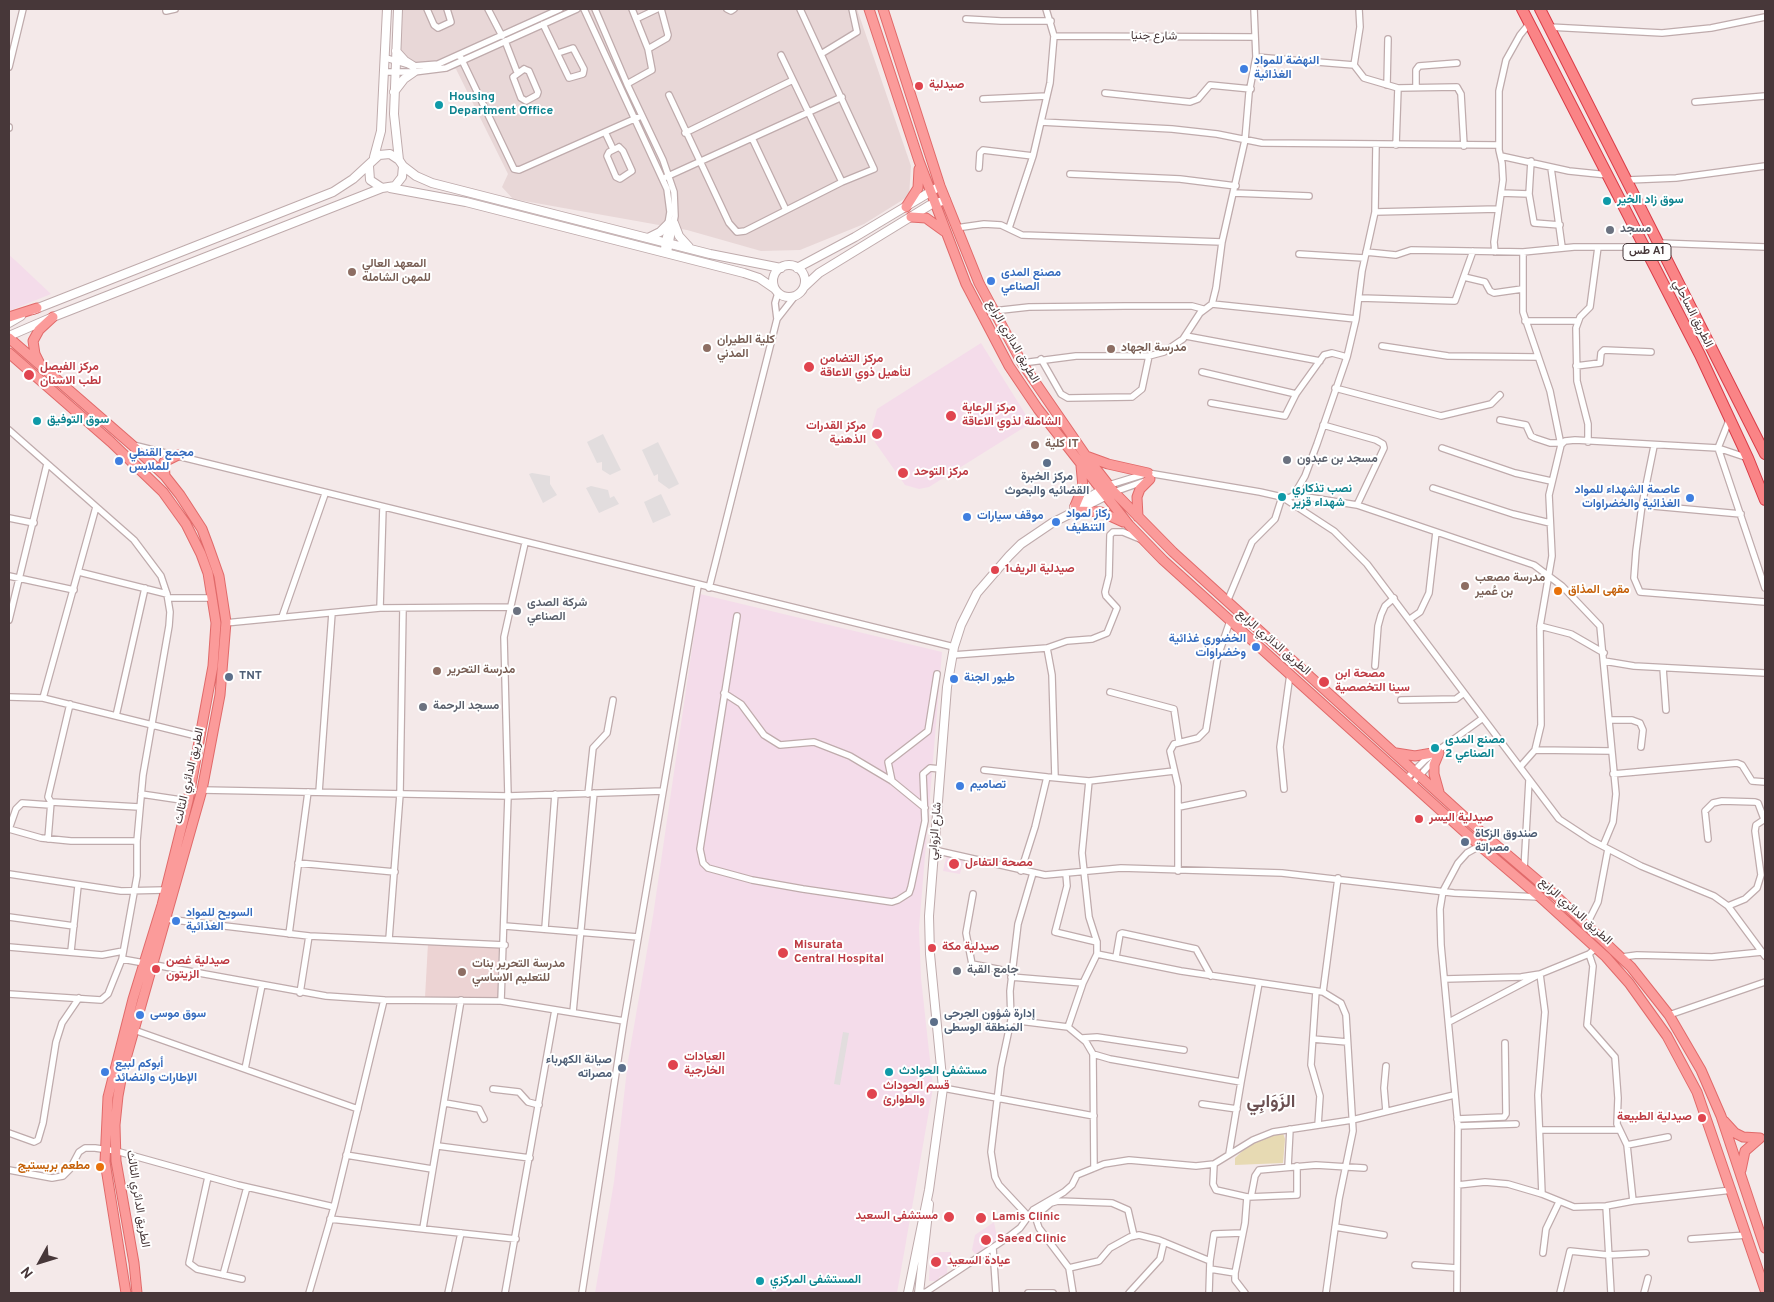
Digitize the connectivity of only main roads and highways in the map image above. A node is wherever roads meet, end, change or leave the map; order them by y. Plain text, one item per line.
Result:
1 (868, 9) edge
2 (883, 9) edge
3 (1522, 9) edge
4 (1540, 9) edge
5 (919, 161) junction
6 (906, 207) road end
7 (911, 217) road end
8 (946, 232) junction
9 (38, 308) road end
10 (9, 317) edge
11 (53, 317) road end
12 (9, 337) edge
13 (9, 353) edge
14 (43, 368) junction
15 (1765, 454) edge
16 (178, 455) road end
17 (1086, 456) junction
18 (1081, 466) junction
19 (165, 476) junction
20 (1765, 500) edge
21 (1138, 518) junction
22 (1129, 525) junction
23 (1395, 752) junction
24 (1439, 792) junction
25 (1720, 1116) junction
26 (1742, 1178) junction
27 (1765, 1248) edge
28 (1765, 1290) edge
29 (137, 1291) edge
30 (126, 1293) edge

1 - 5 main road, الطريق الدائري الرابع
2 - 17 main road, الطريق الدائري الرابع
3 - 20 highway, الطريق الساحلي / طس A1
4 - 15 highway, الطريق الساحلي
5 - 6 main road
5 - 8 main road, الطريق الدائري الرابع
7 - 8 main road
8 - 18 main road, الطريق الدائري الرابع
9 - 10 main road
11 - 14 main road
12 - 14 main road, الطريق الدائري الثالث
13 - 30 main road, الطريق الدائري الثالث
14 - 19 main road, الطريق الدائري الثالث
16 - 19 main road
17 - 21 main road, الطريق الدائري الرابع
17 - 21 main road
18 - 22 main road, الطريق الدائري الرابع
18 - 22 main road
19 - 29 main road, الطريق الدائري الثالث
21 - 23 main road, الطريق الدائري الرابع
22 - 28 main road, الطريق الدائري الرابع
23 - 24 main road, الطريق الدائري الرابع
23 - 24 main road
24 - 25 main road, الطريق الدائري الرابع
25 - 26 main road, الطريق الدائري الرابع
25 - 26 main road
26 - 27 main road, الطريق الدائري الرابع

